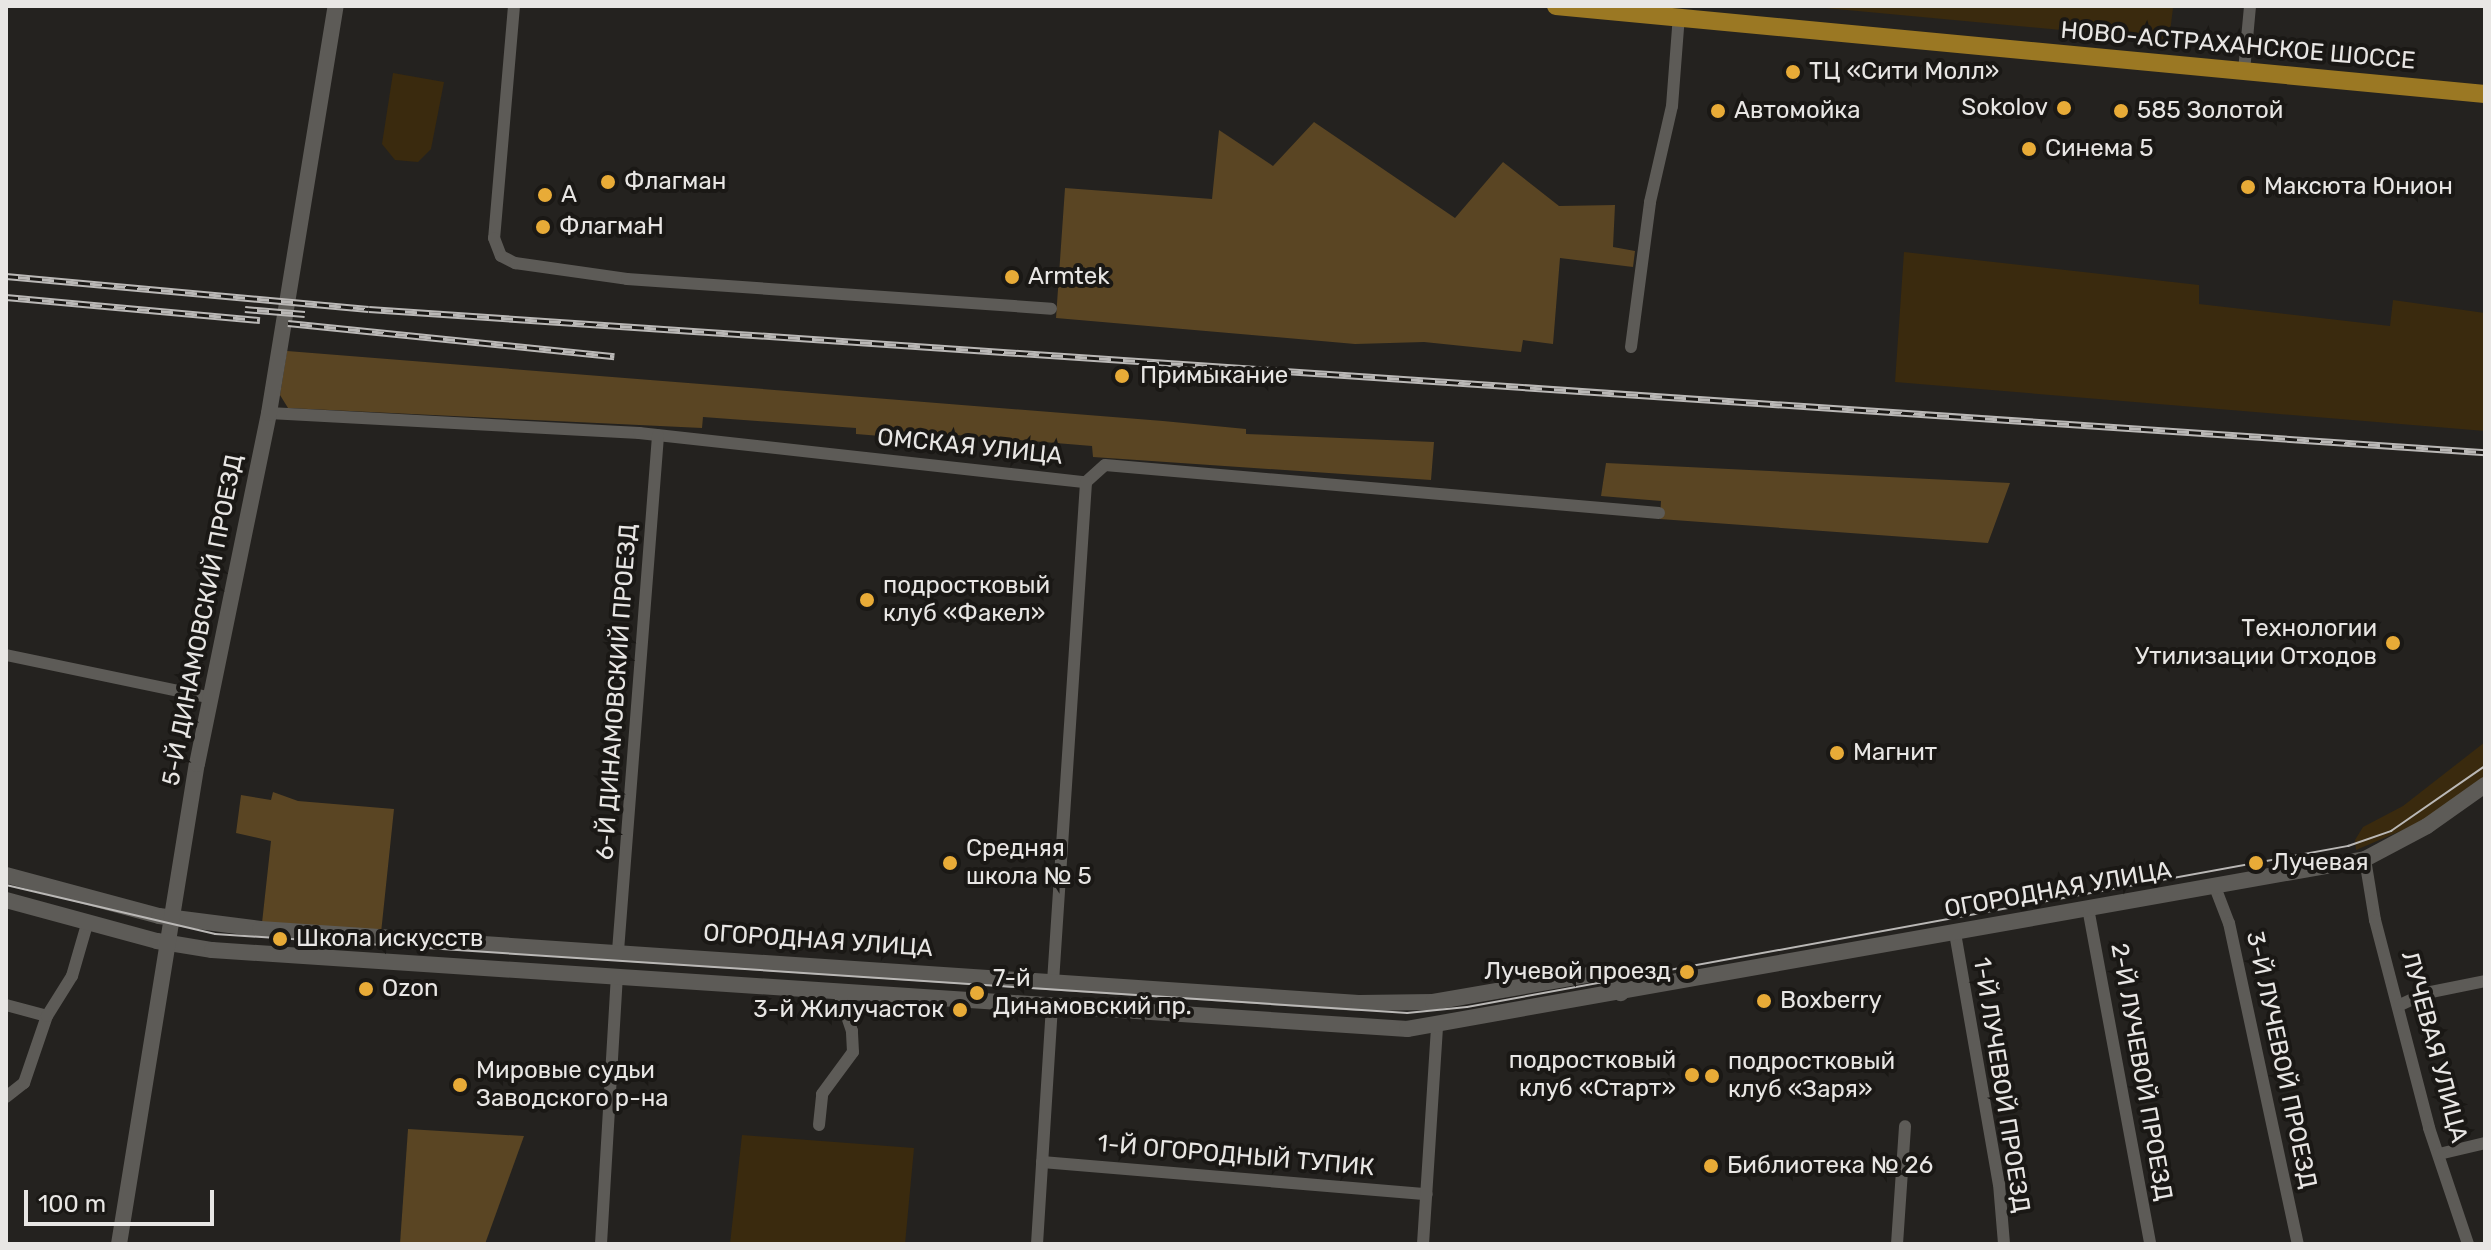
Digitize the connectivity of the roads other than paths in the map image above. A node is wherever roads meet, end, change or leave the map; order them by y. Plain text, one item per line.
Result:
1 (336, 6) edge
2 (514, 6) edge
3 (1556, 6) edge
4 (2250, 6) edge
5 (1704, 12) edge
6 (1679, 16) junction
7 (2244, 71) junction
8 (2485, 94) edge
9 (1051, 309) dead end
10 (1631, 347) dead end
11 (269, 413) junction
12 (658, 436) junction
13 (1086, 482) junction
14 (1659, 513) dead end
15 (6, 655) edge
16 (212, 698) junction
17 (2485, 785) edge
18 (2365, 859) junction
19 (6, 875) edge
20 (2215, 887) junction
21 (6, 900) edge
22 (2088, 908) junction
23 (173, 918) junction
24 (88, 921) junction
25 (1955, 933) junction
26 (170, 944) junction
27 (618, 951) junction
28 (617, 978) junction
29 (2485, 981) edge
30 (1053, 982) junction
31 (1621, 993) junction
32 (839, 994) junction
33 (6, 1005) edge
34 (2400, 1005) junction
35 (1052, 1006) junction
36 (47, 1016) junction
37 (1437, 1027) junction
38 (6, 1097) edge
39 (819, 1125) dead end
40 (1905, 1126) dead end
41 (2485, 1143) edge
42 (2439, 1154) junction
43 (1042, 1162) junction
44 (1427, 1194) junction
45 (119, 1244) edge
46 (601, 1244) edge
47 (1037, 1244) edge
48 (1423, 1244) edge
49 (1897, 1244) edge
50 (2004, 1244) edge
51 (2150, 1244) edge
52 (2298, 1244) edge
53 (2468, 1244) edge

1 - 11 street, 5-Й ДИНАМОВСКИЙ ПРОЕЗД
2 - 9 street
3 - 6 main road, НОВО-АСТРАХАНСКОЕ ШОССЕ
4 - 7 street
5 - 6 main road, НОВО-АСТРАХАНСКОЕ ШОССЕ
5 - 7 main road, НОВО-АСТРАХАНСКОЕ ШОССЕ
6 - 10 street
7 - 8 main road, НОВО-АСТРАХАНСКОЕ ШОССЕ
11 - 12 street, ОМСКАЯ УЛИЦА
11 - 16 street, 5-Й ДИНАМОВСКИЙ ПРОЕЗД
12 - 13 street, ОМСКАЯ УЛИЦА
12 - 27 street, 6-Й ДИНАМОВСКИЙ ПРОЕЗД
13 - 14 street, ОМСКАЯ УЛИЦА
13 - 30 street
15 - 16 street
16 - 23 street, 5-Й ДИНАМОВСКИЙ ПРОЕЗД
17 - 18 street, ОГОРОДНАЯ УЛИЦА
18 - 20 street, ОГОРОДНАЯ УЛИЦА
18 - 34 street, ЛУЧЕВАЯ УЛИЦА
19 - 23 street, ОГОРОДНАЯ УЛИЦА
20 - 22 street, ОГОРОДНАЯ УЛИЦА
20 - 52 street, 3-Й ЛУЧЕВОЙ ПРОЕЗД
21 - 24 street, ОГОРОДНАЯ УЛИЦА
22 - 25 street, ОГОРОДНАЯ УЛИЦА
22 - 51 street, 2-Й ЛУЧЕВОЙ ПРОЕЗД
23 - 26 street, 5-Й ДИНАМОВСКИЙ ПРОЕЗД
23 - 27 street, ОГОРОДНАЯ УЛИЦА
24 - 26 street, ОГОРОДНАЯ УЛИЦА
24 - 36 street
25 - 31 street, ОГОРОДНАЯ УЛИЦА
25 - 50 street, 1-Й ЛУЧЕВОЙ ПРОЕЗД
26 - 28 street, ОГОРОДНАЯ УЛИЦА
26 - 45 street, 5-Й ДИНАМОВСКИЙ ПРОЕЗД
27 - 30 street, ОГОРОДНАЯ УЛИЦА
28 - 32 street, ОГОРОДНАЯ УЛИЦА
28 - 46 street
29 - 34 street
30 - 31 street, ОГОРОДНАЯ УЛИЦА
31 - 37 street, ОГОРОДНАЯ УЛИЦА
32 - 35 street, ОГОРОДНАЯ УЛИЦА
32 - 39 street
33 - 36 street
34 - 42 street, ЛУЧЕВАЯ УЛИЦА
35 - 37 street, ОГОРОДНАЯ УЛИЦА
35 - 43 street
36 - 38 street
37 - 44 street
40 - 49 street
41 - 42 street
42 - 53 street, ЛУЧЕВАЯ УЛИЦА
43 - 44 street, 1-Й ОГОРОДНЫЙ ТУПИК
43 - 47 street
44 - 48 street

